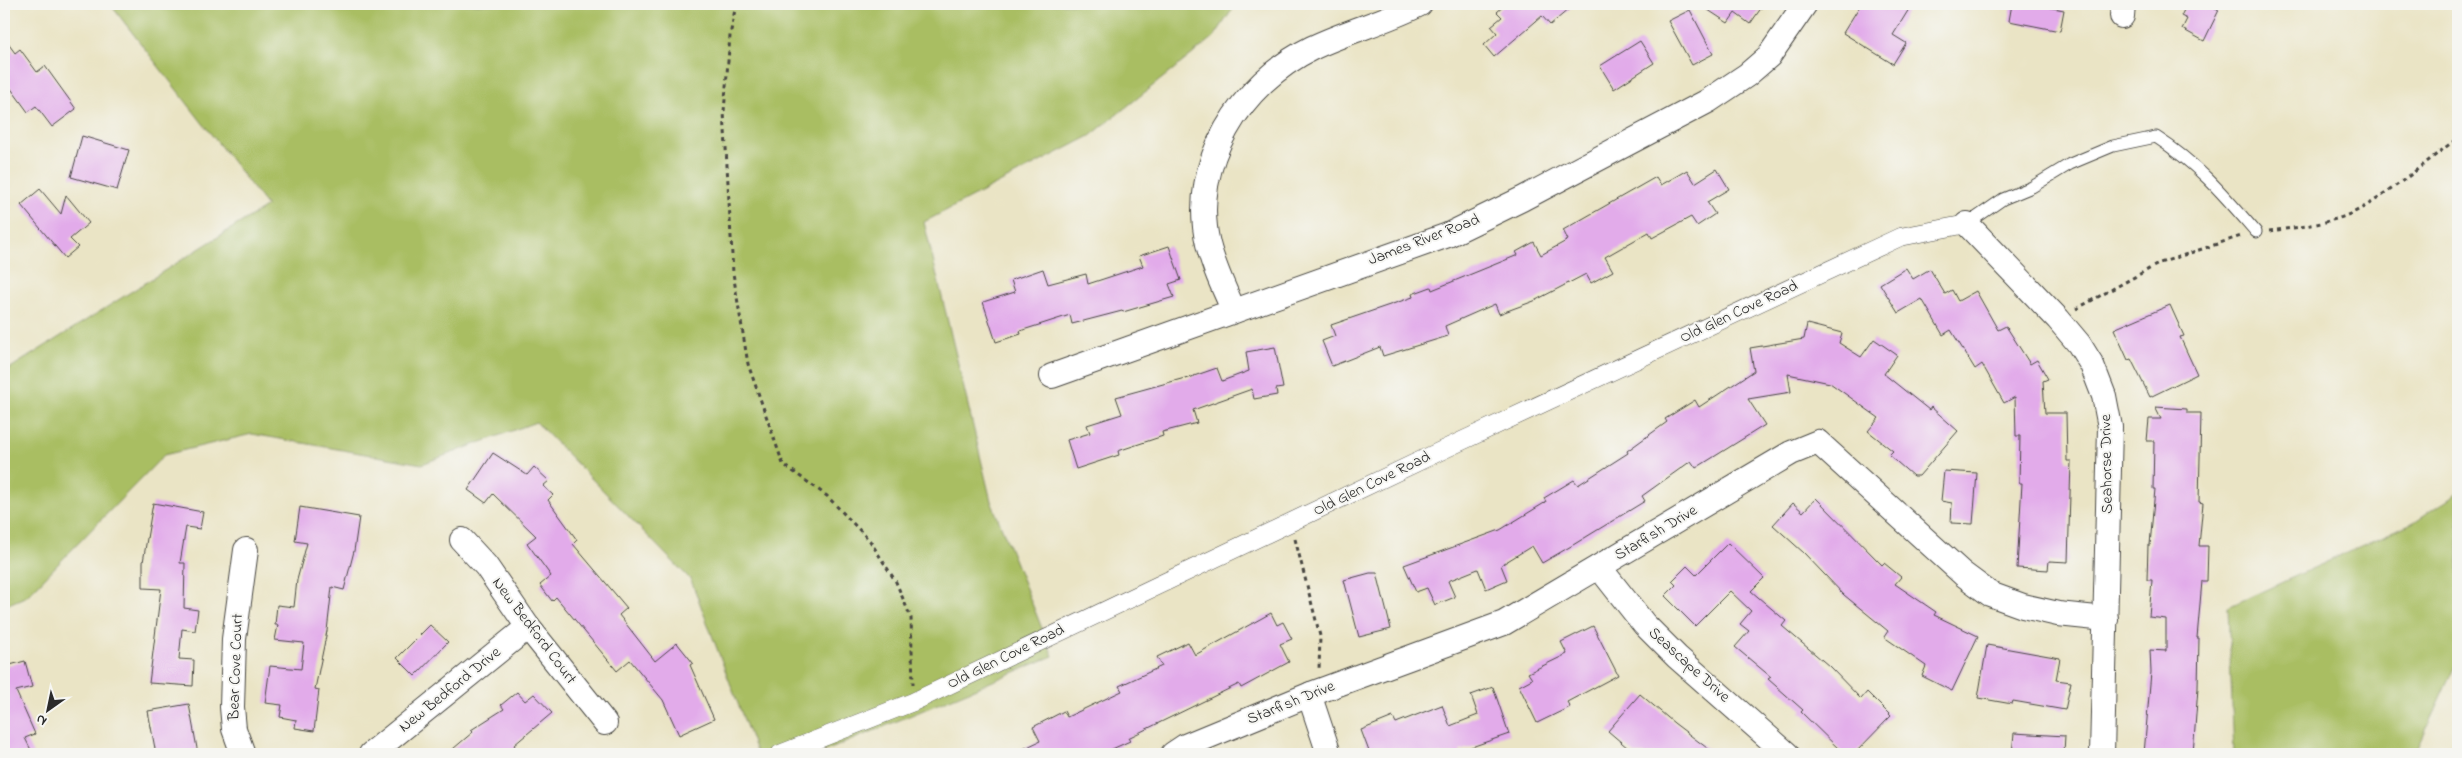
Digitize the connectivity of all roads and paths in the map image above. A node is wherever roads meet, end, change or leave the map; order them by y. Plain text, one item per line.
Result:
1 (736, 4) edge
2 (1420, 4) edge
3 (1805, 4) edge
4 (2458, 138) edge
5 (1967, 224) junction
6 (2256, 232) junction
7 (1234, 311) junction
8 (2058, 319) junction
9 (1052, 376) dead end
10 (1291, 523) junction
11 (462, 540) dead end
12 (246, 550) dead end
13 (1599, 567) junction
14 (2106, 619) junction
15 (528, 627) junction
16 (1311, 694) junction
17 (913, 702) junction
18 (605, 723) dead end
19 (243, 754) edge
20 (371, 754) edge
21 (780, 754) edge
22 (1173, 754) edge
23 (1329, 754) edge
24 (1787, 754) edge
25 (2102, 754) edge

1 - 17 path
2 - 7 street
3 - 7 street, James River Road
4 - 6 path
5 - 6 lane
5 - 8 street, Seahorse Drive
5 - 10 street, Old Glen Cove Road
6 - 8 path
7 - 9 street, James River Road
8 - 14 street, Seahorse Drive
10 - 16 path
10 - 17 street, Old Glen Cove Road
11 - 15 street, New Bedford Court
12 - 19 street, Bear Cove Court
13 - 14 street, Starfish Drive
13 - 16 street, Starfish Drive
13 - 24 street, Seascape Drive
14 - 25 street, Seahorse Drive
15 - 18 street, New Bedford Court
15 - 20 street, New Bedford Drive
16 - 22 street, Starfish Drive
16 - 23 street
17 - 21 street, Old Glen Cove Road

